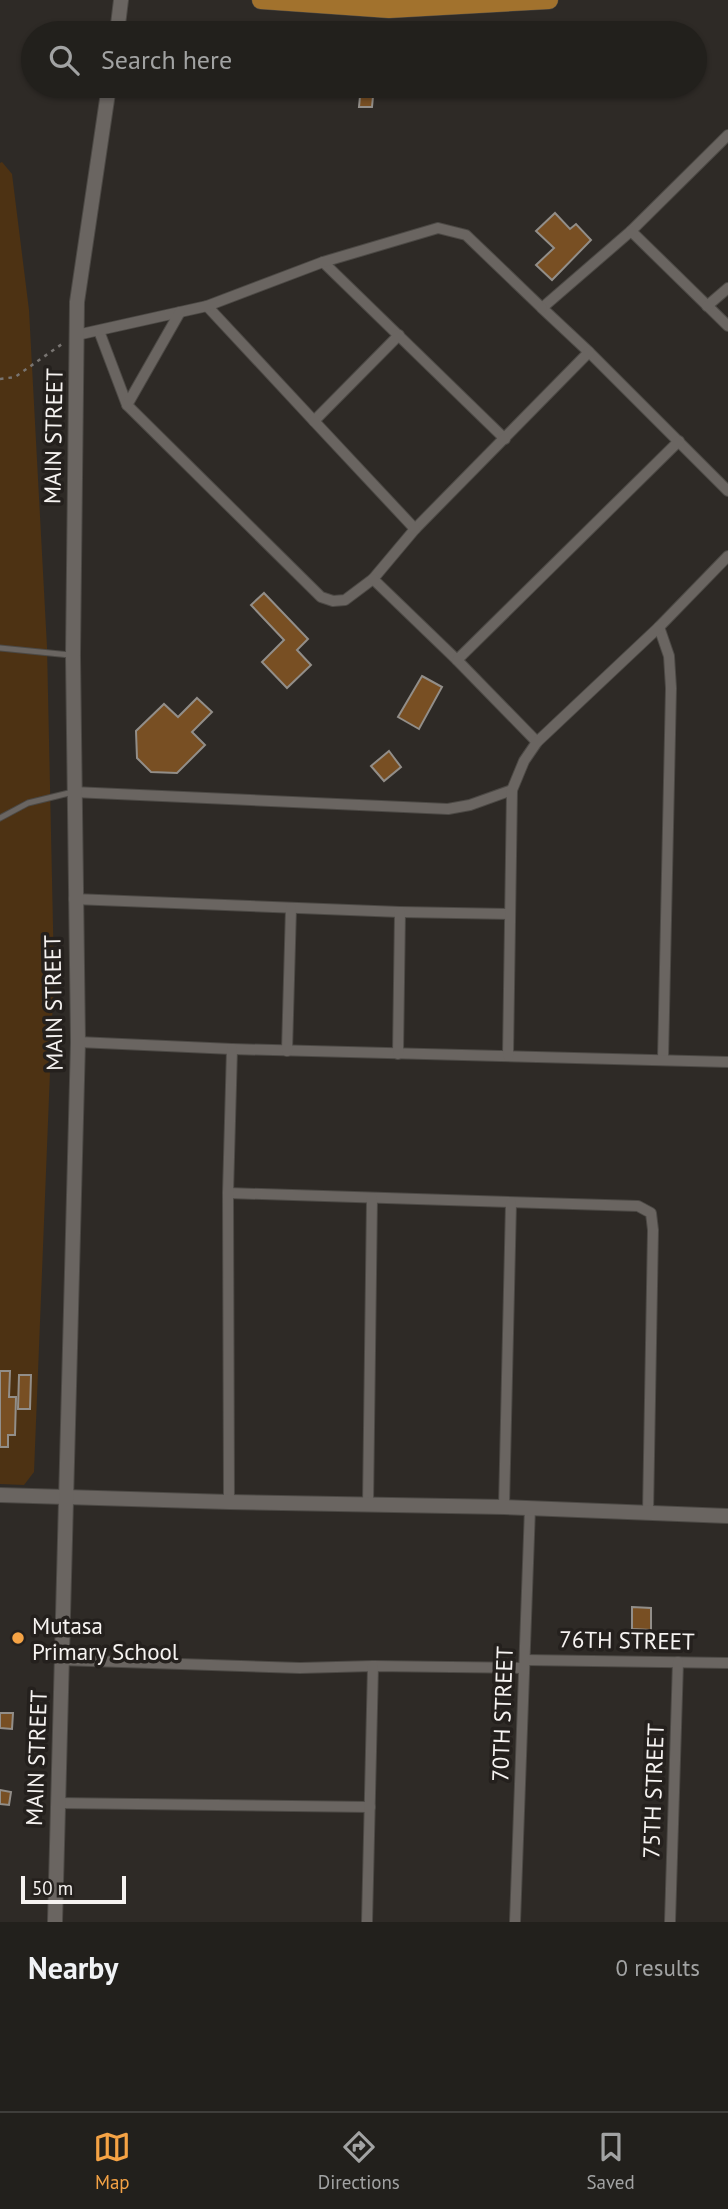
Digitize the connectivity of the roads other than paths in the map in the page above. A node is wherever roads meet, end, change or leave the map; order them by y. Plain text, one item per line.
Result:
1 (121, 0) edge
2 (261, 0) edge
3 (549, 0) edge
4 (118, 21) edge
5 (107, 98) edge
6 (728, 135) edge
7 (631, 231) junction
8 (323, 262) junction
9 (728, 288) edge
10 (207, 306) junction
11 (708, 306) junction
12 (541, 308) junction
13 (180, 312) junction
14 (728, 326) edge
15 (99, 331) junction
16 (77, 335) junction
17 (399, 335) junction
18 (589, 352) junction
19 (127, 405) junction
20 (314, 421) junction
21 (505, 439) junction
22 (679, 441) junction
23 (728, 491) edge
24 (415, 529) junction
25 (728, 556) edge
26 (373, 579) junction
27 (659, 627) junction
28 (0, 648) edge
29 (73, 656) junction
30 (457, 660) junction
31 (537, 742) junction
32 (512, 790) junction
33 (73, 792) junction
34 (0, 818) edge
35 (74, 900) junction
36 (291, 908) junction
37 (400, 912) junction
38 (510, 914) junction
39 (78, 1042) junction
40 (232, 1049) junction
41 (287, 1051) junction
42 (398, 1054) junction
43 (508, 1056) junction
44 (663, 1059) junction
45 (728, 1062) edge
46 (228, 1193) junction
47 (372, 1198) junction
48 (511, 1203) junction
49 (0, 1495) edge
50 (64, 1498) junction
51 (229, 1502) junction
52 (368, 1505) junction
53 (504, 1507) junction
54 (530, 1508) junction
55 (648, 1513) junction
56 (728, 1516) edge
57 (61, 1660) junction
58 (678, 1662) junction
59 (728, 1663) edge
60 (525, 1664) junction
61 (373, 1666) junction
62 (57, 1803) junction
63 (370, 1807) junction
64 (55, 1922) edge
65 (367, 1922) edge
66 (515, 1922) edge
67 (670, 1922) edge

1 - 4 street
2 - 3 main road
5 - 16 street, MAIN STREET
6 - 7 street
7 - 11 street
7 - 12 street
8 - 10 street
8 - 12 street
8 - 17 street
9 - 11 street
10 - 13 street
10 - 20 street
11 - 14 street
12 - 18 street
13 - 15 street
13 - 19 street
15 - 16 street
15 - 19 street
16 - 29 street, MAIN STREET
17 - 20 street
17 - 21 street
18 - 21 street
18 - 22 street
19 - 26 street
20 - 24 street
21 - 24 street
22 - 23 street
22 - 30 street
24 - 26 street
25 - 27 street
26 - 30 street
27 - 31 street
27 - 44 street
28 - 29 lane
29 - 33 street, MAIN STREET
30 - 31 street
31 - 32 street
32 - 33 street
32 - 38 street
33 - 34 lane
33 - 35 street, MAIN STREET
35 - 36 street
35 - 39 street, MAIN STREET
36 - 37 street
36 - 41 street
37 - 38 street
37 - 42 street
38 - 43 street
39 - 40 street
39 - 50 street, MAIN STREET
40 - 41 street
40 - 46 street
41 - 42 street
42 - 43 street
43 - 44 street
44 - 45 street
46 - 47 street
46 - 51 street
47 - 48 street
47 - 52 street
48 - 53 street
48 - 55 street
49 - 50 street
50 - 51 street
50 - 57 street, MAIN STREET
51 - 52 street
52 - 53 street
53 - 54 street
54 - 55 street
54 - 60 street, 70TH STREET
55 - 56 street
57 - 61 street, 76TH STREET
57 - 62 street, MAIN STREET
58 - 59 street, 76TH STREET
58 - 60 street, 76TH STREET
58 - 67 street, 75TH STREET
60 - 61 street, 76TH STREET
60 - 66 street, 70TH STREET
61 - 63 street
62 - 63 street
62 - 64 street, MAIN STREET
63 - 65 street

